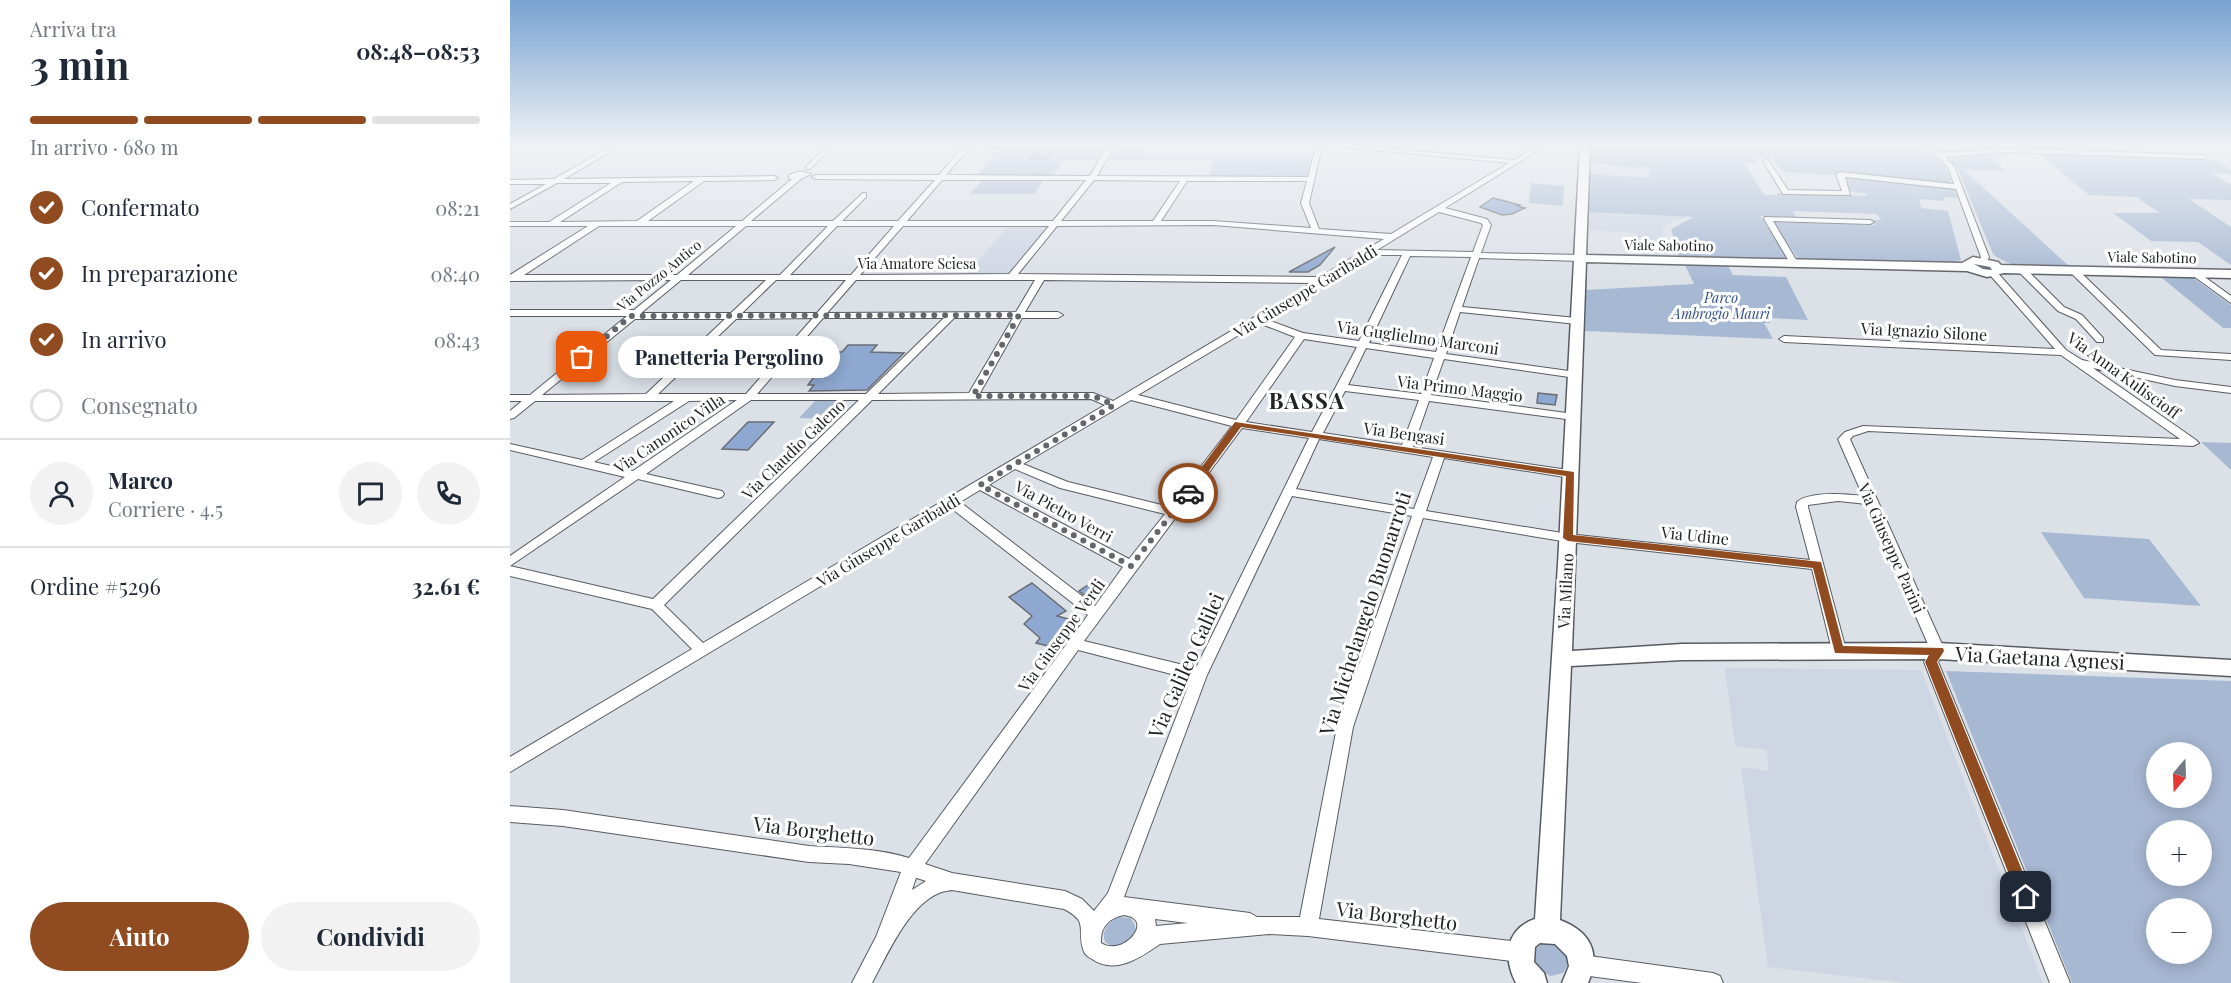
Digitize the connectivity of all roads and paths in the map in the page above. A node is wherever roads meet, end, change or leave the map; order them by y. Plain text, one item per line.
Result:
1 (537, 192) edge
2 (602, 192) edge
3 (684, 192) edge
4 (781, 192) edge
5 (927, 192) edge
6 (1081, 192) edge
7 (1176, 192) edge
8 (1308, 192) edge
9 (1466, 192) edge
10 (1583, 192) edge
11 (1786, 192) edge
12 (1847, 192) edge
13 (1962, 192) edge
14 (863, 195) dead end
15 (510, 207) edge
16 (1438, 209) junction
17 (1156, 222) junction
18 (1870, 222) dead end
19 (835, 223) junction
20 (900, 223) junction
21 (1056, 223) junction
22 (510, 224) edge
23 (551, 224) junction
24 (597, 224) junction
25 (638, 224) junction
26 (744, 224) junction
27 (1315, 230) junction
28 (1393, 237) junction
29 (1369, 252) junction
30 (1407, 254) junction
31 (1476, 256) junction
32 (1580, 258) junction
33 (1983, 261) junction
34 (1794, 263) junction
35 (1968, 267) junction
36 (2021, 269) junction
37 (2073, 270) junction
38 (1996, 271) junction
39 (2195, 273) junction
40 (2231, 274) edge
41 (680, 277) junction
42 (778, 277) junction
43 (855, 277) junction
44 (1011, 277) junction
45 (1041, 277) junction
46 (512, 279) edge
47 (1323, 280) junction
48 (2231, 300) edge
49 (1456, 309) junction
50 (510, 313) edge
51 (633, 315) junction
52 (952, 315) junction
53 (1019, 315) junction
54 (1058, 315) dead end
55 (733, 316) junction
56 (818, 316) junction
57 (1258, 319) junction
58 (1577, 321) junction
59 (1301, 336) junction
60 (1784, 339) dead end
61 (2100, 340) dead end
62 (1363, 344) junction
63 (2063, 352) junction
64 (1442, 355) junction
65 (2231, 357) edge
66 (2076, 362) junction
67 (1576, 375) junction
68 (1342, 387) junction
69 (2231, 390) edge
70 (973, 396) junction
71 (1129, 396) junction
72 (687, 397) junction
73 (871, 397) junction
74 (510, 398) edge
75 (648, 398) junction
76 (749, 398) junction
77 (1424, 398) junction
78 (532, 399) junction
79 (1114, 405) junction
80 (510, 416) edge
81 (1574, 417) junction
82 (1239, 424) junction
83 (1315, 437) junction
84 (2193, 443) joint
85 (510, 447) edge
86 (1406, 450) junction
87 (1439, 455) junction
88 (585, 463) junction
89 (1014, 465) junction
90 (637, 474) junction
91 (1571, 474) junction
92 (980, 485) junction
93 (1289, 492) junction
94 (718, 494) dead end
95 (1869, 500) junction
96 (952, 502) junction
97 (1173, 512) junction
98 (1419, 513) junction
99 (1568, 538) junction
100 (510, 561) edge
101 (1818, 565) junction
102 (1131, 566) junction
103 (510, 571) edge
104 (656, 605) junction
105 (1097, 613) junction
106 (1075, 644) junction
107 (702, 650) junction
108 (1839, 650) junction
109 (1938, 651) junction
110 (1562, 659) junction
111 (2231, 668) edge
112 (1200, 675) junction
113 (510, 765) edge
114 (510, 814) edge
115 (913, 868) junction
116 (952, 881) junction
117 (1131, 906) junction
118 (1104, 913) junction
119 (1269, 925) junction
120 (1308, 927) junction
121 (1547, 928) junction
122 (1091, 932) junction
123 (883, 944) junction
124 (1140, 947) junction
125 (1520, 952) junction
126 (1579, 974) edge
127 (862, 983) edge
128 (1534, 983) edge
129 (1713, 983) edge
130 (2060, 983) edge

1 - 15 street
2 - 23 street
3 - 25 street
4 - 26 street, Via Pozzo Antico
5 - 20 street, Via Canonico Villa
6 - 21 street
7 - 17 street
8 - 27 street
9 - 16 street, Via Giuseppe Garibaldi
10 - 32 main road, Via Milano
11 - 12 street
13 - 33 street
14 - 19 street
16 - 28 street, Via Giuseppe Garibaldi
16 - 31 street
17 - 21 street
17 - 27 street
18 - 34 street
19 - 20 street
19 - 26 street
19 - 42 street
20 - 21 street
20 - 43 street, Via Canonico Villa
21 - 44 street
22 - 23 street
23 - 24 street
24 - 25 street
24 - 46 street
25 - 26 street
26 - 41 street, Via Pozzo Antico
27 - 28 street
28 - 29 street, Via Giuseppe Garibaldi
29 - 30 street, Viale Sabotino
29 - 47 street, Via Giuseppe Garibaldi
30 - 31 street, Viale Sabotino
30 - 62 street, Via Galileo Galilei
31 - 32 street, Viale Sabotino
31 - 49 street
32 - 34 main road, Viale Sabotino
32 - 58 main road, Via Milano
33 - 35 main road
33 - 38 main road
34 - 35 main road, Viale Sabotino
35 - 38 main road
36 - 37 main road, Viale Sabotino
36 - 38 main road, Viale Sabotino
36 - 61 street
37 - 39 main road, Viale Sabotino
37 - 65 street
38 - 63 street, Via Anna Kuliscioff
39 - 40 main road, Viale Sabotino
39 - 48 street
41 - 42 street, Via Amatore Sciesa
41 - 46 street, Via Amatore Sciesa
41 - 51 street, Via Pozzo Antico
42 - 43 street, Via Amatore Sciesa
42 - 55 street
43 - 44 street, Via Amatore Sciesa
43 - 56 street, Via Canonico Villa
44 - 45 street, Via Amatore Sciesa
45 - 47 street, Via Amatore Sciesa
45 - 53 street
47 - 57 street, Via Giuseppe Garibaldi
49 - 58 street
49 - 64 street
50 - 51 street
51 - 55 street
51 - 78 street, Via Pozzo Antico
52 - 53 street
52 - 56 street
52 - 73 street, Via Claudio Galeno
53 - 54 street
53 - 70 street
55 - 56 street
55 - 75 street
56 - 76 street, Via Canonico Villa
57 - 59 street, Via Guglielmo Marconi
57 - 71 street, Via Giuseppe Garibaldi
58 - 67 main road, Via Milano
59 - 62 street, Via Guglielmo Marconi
59 - 82 street, Via Giuseppe Verdi
60 - 63 street, Via Ignazio Silone
62 - 64 street, Via Guglielmo Marconi
62 - 68 street, Via Galileo Galilei
63 - 66 street, Via Anna Kuliscioff
64 - 67 street, Via Guglielmo Marconi
64 - 77 street
66 - 69 street
66 - 84 street, Via Anna Kuliscioff
67 - 81 main road, Via Milano
68 - 77 street, Via Primo Maggio
68 - 83 street, Via Galileo Galilei
70 - 73 street
70 - 79 street
71 - 79 street, Via Giuseppe Garibaldi
71 - 82 street, Via Bengasi
72 - 75 street
72 - 76 street
72 - 88 street
73 - 76 street
73 - 104 street, Via Claudio Galeno
74 - 78 street
75 - 78 street
76 - 90 street, Via Canonico Villa
77 - 81 street, Via Primo Maggio
77 - 86 street
78 - 80 street, Via Pozzo Antico
79 - 89 street, Via Giuseppe Garibaldi
81 - 91 main road, Via Milano
82 - 83 street, Via Bengasi
82 - 97 street, Via Giuseppe Verdi
83 - 86 street, Via Bengasi
83 - 93 street, Via Galileo Galilei
84 - 95 street, Via Giuseppe Parini
85 - 88 street
86 - 87 street, Via Bengasi
87 - 91 street, Via Bengasi
87 - 98 street, Via Michelangelo Buonarroti
88 - 90 street
89 - 92 street, Via Giuseppe Garibaldi
89 - 97 street
90 - 94 street
90 - 100 street, Via Canonico Villa
91 - 99 main road, Via Milano
92 - 96 street, Via Giuseppe Garibaldi
92 - 102 street, Via Pietro Verri
93 - 98 street, Via Udine
93 - 112 street, Via Galileo Galilei
95 - 101 street
95 - 109 street, Via Giuseppe Parini
96 - 105 street
96 - 107 street, Via Giuseppe Garibaldi
97 - 102 street, Via Giuseppe Verdi
98 - 99 street, Via Udine
98 - 120 street, Via Michelangelo Buonarroti
99 - 101 street, Via Udine
99 - 110 main road, Via Milano
101 - 108 street
102 - 105 street, Via Giuseppe Verdi
103 - 104 street
104 - 107 street
105 - 106 street, Via Giuseppe Verdi
106 - 112 street
106 - 115 street, Via Giuseppe Verdi
107 - 113 street, Via Giuseppe Garibaldi
108 - 109 main road, Via Gaetana Agnesi
108 - 110 main road, Via Gaetana Agnesi
109 - 111 main road, Via Gaetana Agnesi
109 - 130 street, Via Giuseppe Parini
110 - 121 main road, Via Milano
112 - 118 street, Via Galileo Galilei
114 - 115 street, Via Borghetto
115 - 116 street, Via Borghetto
115 - 123 street, Via Giuseppe Verdi
116 - 122 street, Via Borghetto
116 - 123 street
117 - 118 street, Via Borghetto
117 - 119 street, Via Borghetto
117 - 124 street
118 - 122 street
119 - 120 street, Via Borghetto
119 - 124 street, Via Borghetto
120 - 125 street, Via Borghetto
121 - 125 main road
121 - 126 main road
122 - 124 street, Via Borghetto
123 - 127 street
125 - 128 main road
126 - 129 street

